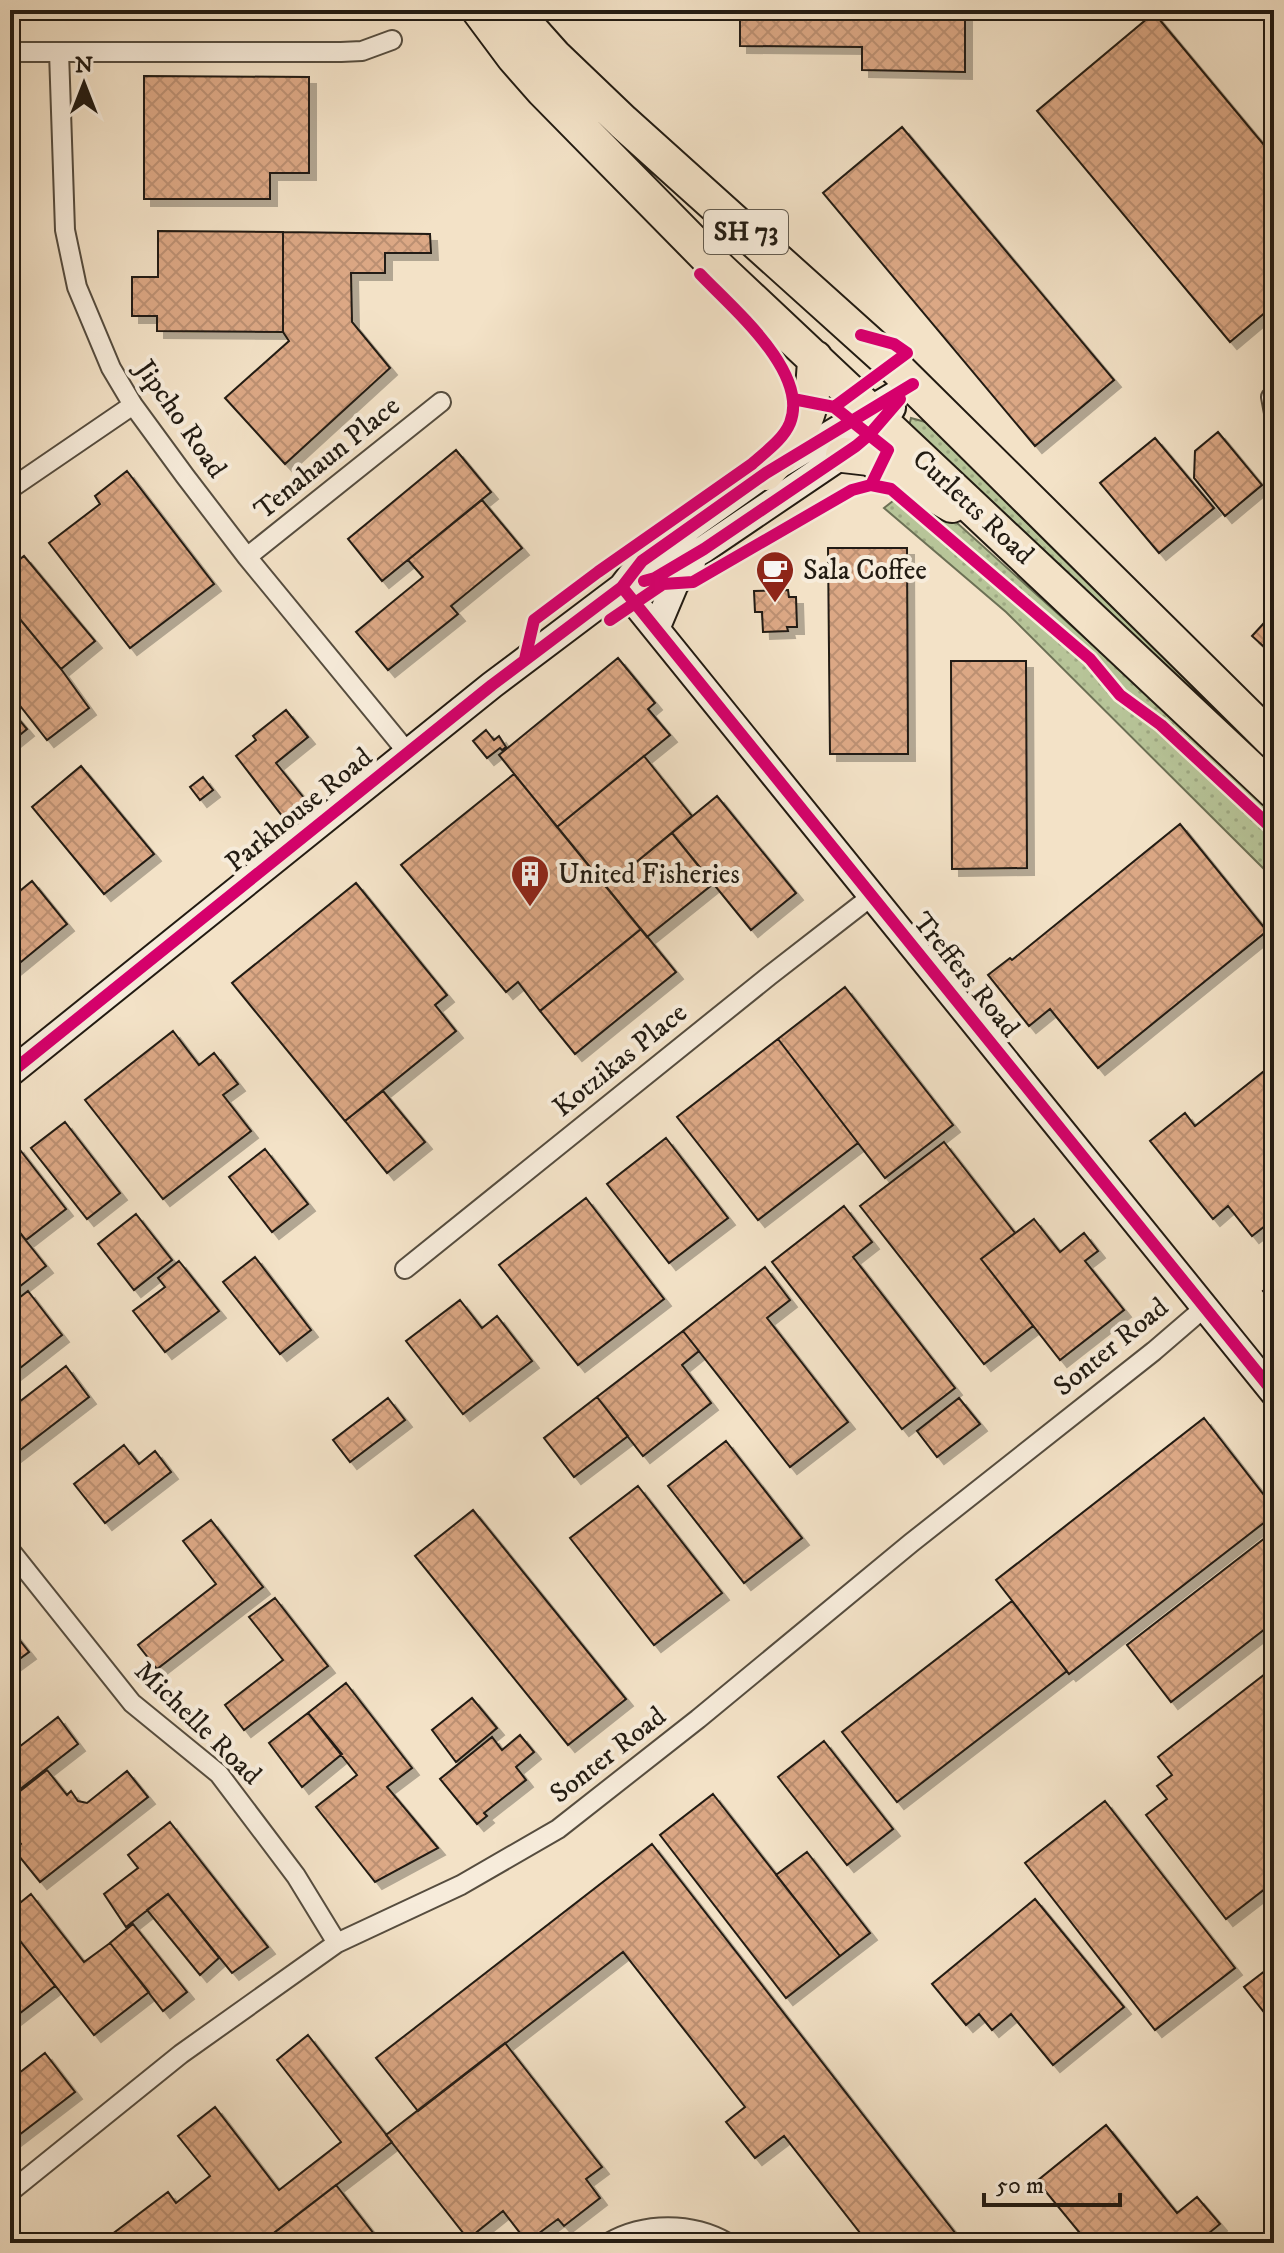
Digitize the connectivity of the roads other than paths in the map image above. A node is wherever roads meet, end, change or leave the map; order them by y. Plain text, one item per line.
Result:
1 (479, 10) edge
2 (513, 10) edge
3 (392, 40) dead end
4 (10, 52) edge
5 (59, 52) junction
6 (815, 358) junction
7 (913, 384) junction
8 (441, 402) dead end
9 (133, 405) junction
10 (876, 415) junction
11 (843, 455) junction
12 (766, 473) junction
13 (10, 489) edge
14 (998, 530) junction
15 (704, 549) junction
16 (247, 557) junction
17 (622, 587) junction
18 (656, 629) junction
19 (1274, 742) edge
20 (408, 753) junction
21 (1274, 791) edge
22 (872, 896) junction
23 (10, 1073) edge
24 (405, 1269) dead end
25 (1204, 1308) junction
26 (1274, 1393) edge
27 (10, 1550) edge
28 (337, 1943) junction
29 (10, 2192) edge
30 (608, 2243) edge
31 (728, 2243) edge

1 - 6 highway, Curletts Road / SH 73
2 - 7 highway, Curletts Road / SH 73
3 - 5 street
4 - 5 street
5 - 9 street, Jipcho Road
6 - 10 highway, Curletts Road / SH 73
6 - 12 highway
7 - 10 street, Parkhouse Road
7 - 19 highway, Curletts Road / SH 73
8 - 16 street, Tenahaun Place
9 - 13 street
9 - 16 street, Jipcho Road
10 - 11 street, Parkhouse Road
10 - 12 street, Parkhouse Road
10 - 14 highway, Curletts Road / SH 73
11 - 14 highway
11 - 15 street, Parkhouse Road
12 - 17 street, Parkhouse Road
14 - 21 highway, Curletts Road / SH 73
15 - 17 street, Parkhouse Road
15 - 18 street
16 - 20 street, Jipcho Road
17 - 18 street, Treffers Road
17 - 20 street, Parkhouse Road
18 - 22 street, Treffers Road
20 - 23 street, Parkhouse Road
22 - 24 street, Kotzikas Place
22 - 25 street, Treffers Road
25 - 26 street, Treffers Road
25 - 28 street, Sonter Road
27 - 28 street, Michelle Road
28 - 29 street, Sonter Road
30 - 31 street

